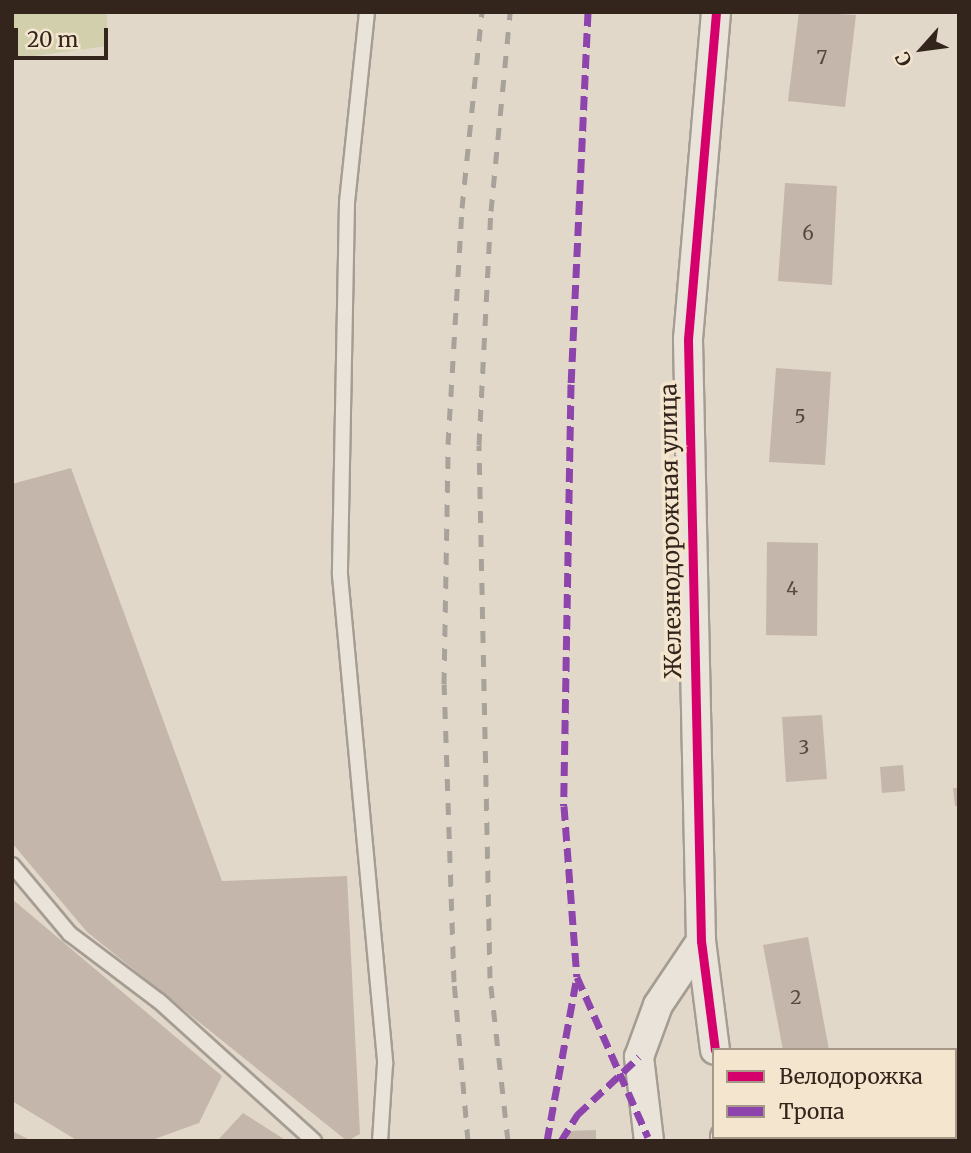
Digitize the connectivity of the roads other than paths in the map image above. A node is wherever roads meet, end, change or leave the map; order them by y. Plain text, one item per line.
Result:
1 (367, 12) edge
2 (716, 12) edge
3 (12, 865) edge
4 (702, 941) junction
5 (715, 1048) edge
6 (314, 1141) edge
7 (380, 1141) edge
8 (649, 1141) edge

1 - 7 lane
2 - 4 street, Железнодорожная улица
3 - 6 lane
4 - 5 street, Железнодорожная улица
4 - 8 street

